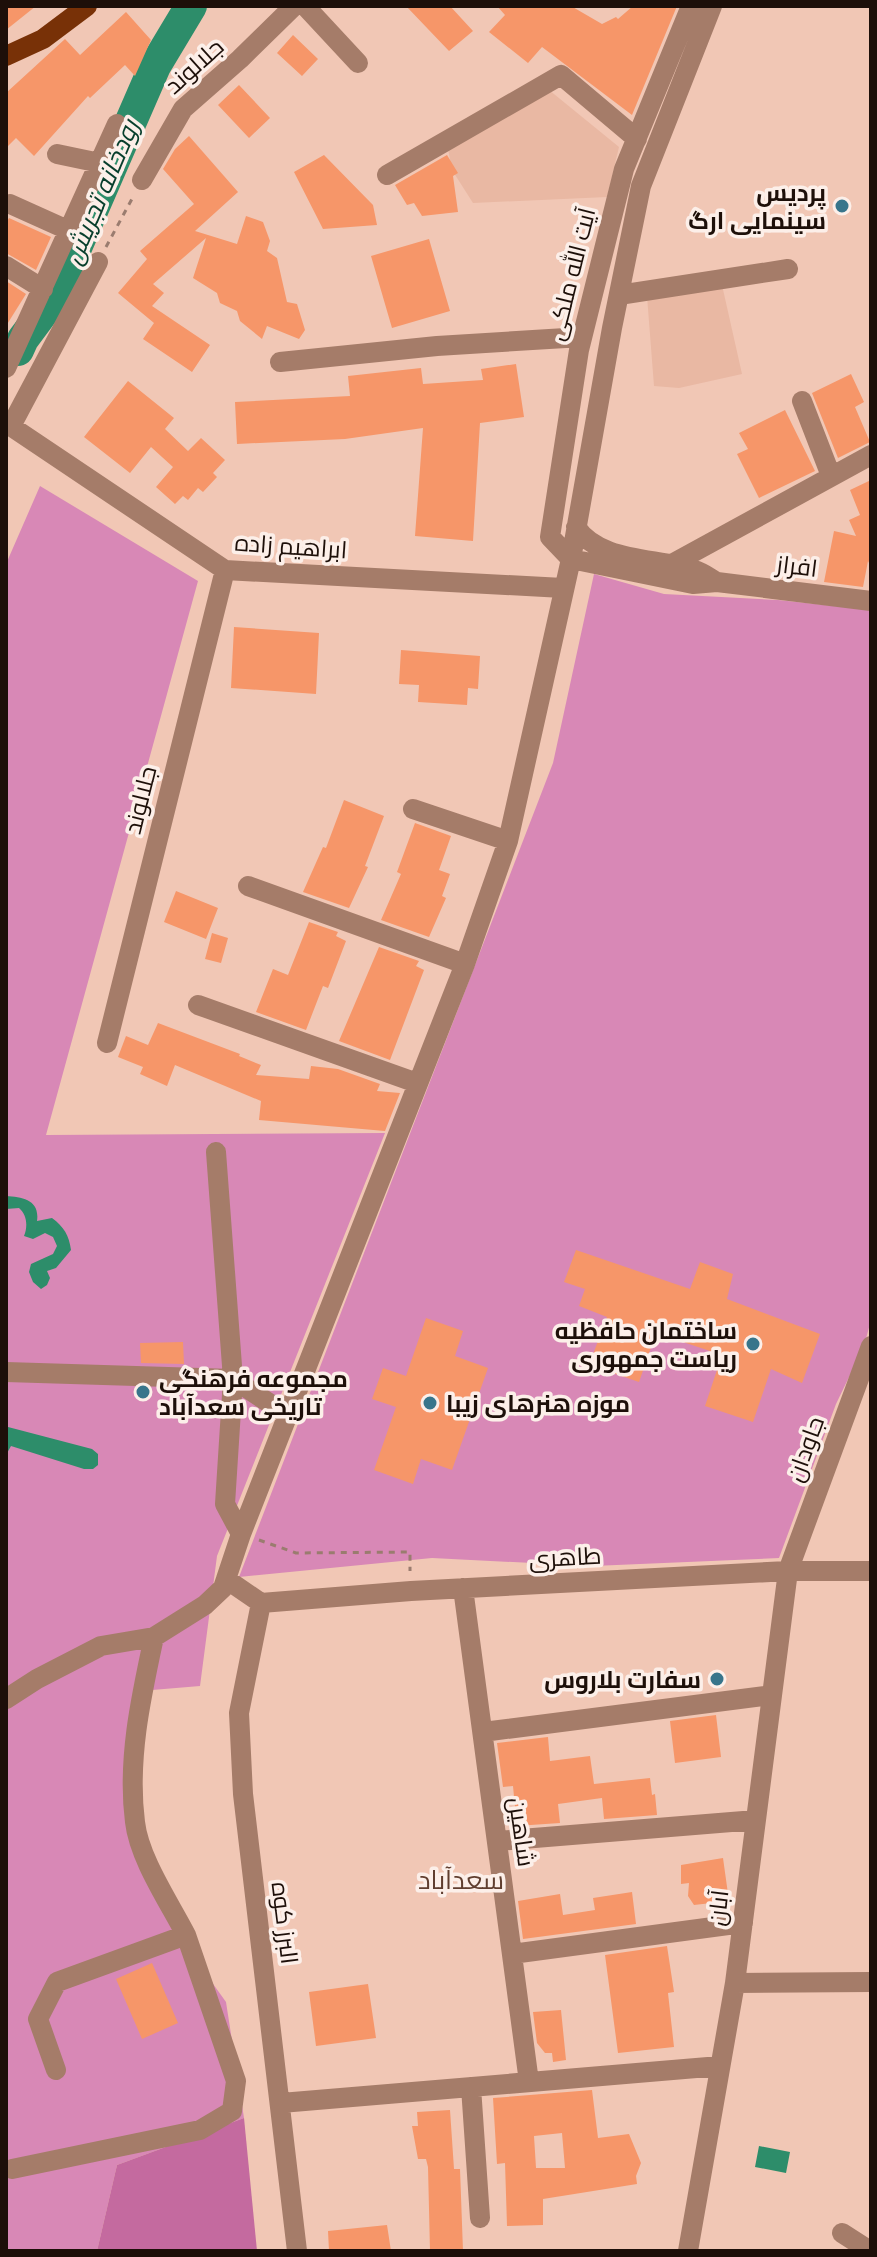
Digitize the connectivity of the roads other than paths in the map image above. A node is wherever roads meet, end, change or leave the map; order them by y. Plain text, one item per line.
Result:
1 (87, 6) edge
2 (294, 6) edge
3 (305, 6) edge
4 (691, 6) edge
5 (712, 6) edge
6 (6, 56) edge
7 (358, 63) dead end
8 (117, 124) dead end
9 (637, 139) junction
10 (57, 154) dead end
11 (100, 163) junction
12 (387, 175) dead end
13 (142, 180) road end
14 (10, 204) dead end
15 (70, 231) junction
16 (98, 262) road end
17 (6, 266) edge
18 (788, 269) dead end
19 (43, 289) junction
20 (619, 295) junction
21 (582, 337) junction
22 (280, 362) dead end
23 (6, 368) edge
24 (802, 401) dead end
25 (8, 425) edge
26 (871, 455) edge
27 (831, 476) junction
28 (576, 527) junction
29 (571, 559) junction
30 (670, 565) junction
31 (225, 570) junction
32 (717, 582) junction
33 (563, 588) junction
34 (871, 601) edge
35 (413, 809) dead end
36 (508, 841) junction
37 (248, 886) dead end
38 (465, 964) junction
39 (198, 1005) dead end
40 (107, 1043) dead end
41 (417, 1083) junction
42 (216, 1152) dead end
43 (871, 1346) edge
44 (6, 1372) edge
45 (233, 1379) junction
46 (287, 1415) junction
47 (241, 1534) junction
48 (788, 1571) junction
49 (871, 1571) edge
50 (226, 1579) junction
51 (463, 1588) junction
52 (261, 1603) junction
53 (154, 1637) junction
54 (772, 1695) junction
55 (6, 1699) edge
56 (483, 1732) junction
57 (756, 1820) junction
58 (497, 1841) junction
59 (743, 1923) junction
60 (186, 1935) junction
61 (512, 1954) junction
62 (871, 1982) edge
63 (735, 1983) junction
64 (720, 2066) junction
65 (56, 2070) dead end
66 (529, 2082) junction
67 (471, 2087) junction
68 (281, 2103) junction
69 (12, 2169) dead end
70 (480, 2218) dead end
71 (842, 2233) dead end
72 (297, 2251) edge
73 (688, 2251) edge
74 (870, 2251) edge

1 - 6 main road
2 - 13 street, جلالوند
3 - 7 street
4 - 9 street, آیت الله ملکی
5 - 20 street, آیت الله ملکی
8 - 11 street
9 - 12 street
9 - 21 street, آیت الله ملکی
10 - 11 street
11 - 15 street
14 - 15 street
15 - 19 street
16 - 25 street
17 - 19 street
18 - 20 street
19 - 23 street
20 - 28 street, آیت الله ملکی
21 - 22 street
21 - 29 street, آیت الله ملکی
24 - 27 street
25 - 31 street, ابراهیم زاده
26 - 27 street
27 - 30 street
28 - 29 street, آیت الله ملکی
28 - 30 street, افراز
29 - 32 street, افراز
29 - 33 street, آیت الله ملکی
30 - 32 street, افراز
31 - 33 street, ابراهیم زاده
31 - 40 street, جلالوند
32 - 34 street, افراز
33 - 36 street, آیت الله ملکی
35 - 36 street
36 - 38 street, آیت الله ملکی
37 - 38 street
38 - 41 street, آیت الله ملکی
39 - 41 street
41 - 46 street, آیت الله ملکی
42 - 45 street
43 - 48 street, جاودان
44 - 45 street
45 - 46 street
45 - 47 street
46 - 47 street, آیت الله ملکی
47 - 50 street, آیت الله ملکی
48 - 49 street, طاهری
48 - 51 street, طاهری
48 - 54 street, آبان
50 - 52 street
50 - 53 street
51 - 52 street, طاهری
51 - 56 street, شاهین
52 - 68 street, البرز کوه
53 - 55 street
53 - 60 street
54 - 56 street
54 - 57 street, آبان
56 - 58 street, شاهین
57 - 58 street
57 - 59 street, آبان
58 - 61 street, شاهین
59 - 61 street
59 - 63 street, آبان
60 - 65 street
60 - 69 street
61 - 66 street, شاهین
62 - 63 street
63 - 64 street, آبان
64 - 66 street
64 - 73 street, آبان
66 - 67 street
67 - 68 street
67 - 70 street
68 - 72 street, البرز کوه
71 - 74 street

